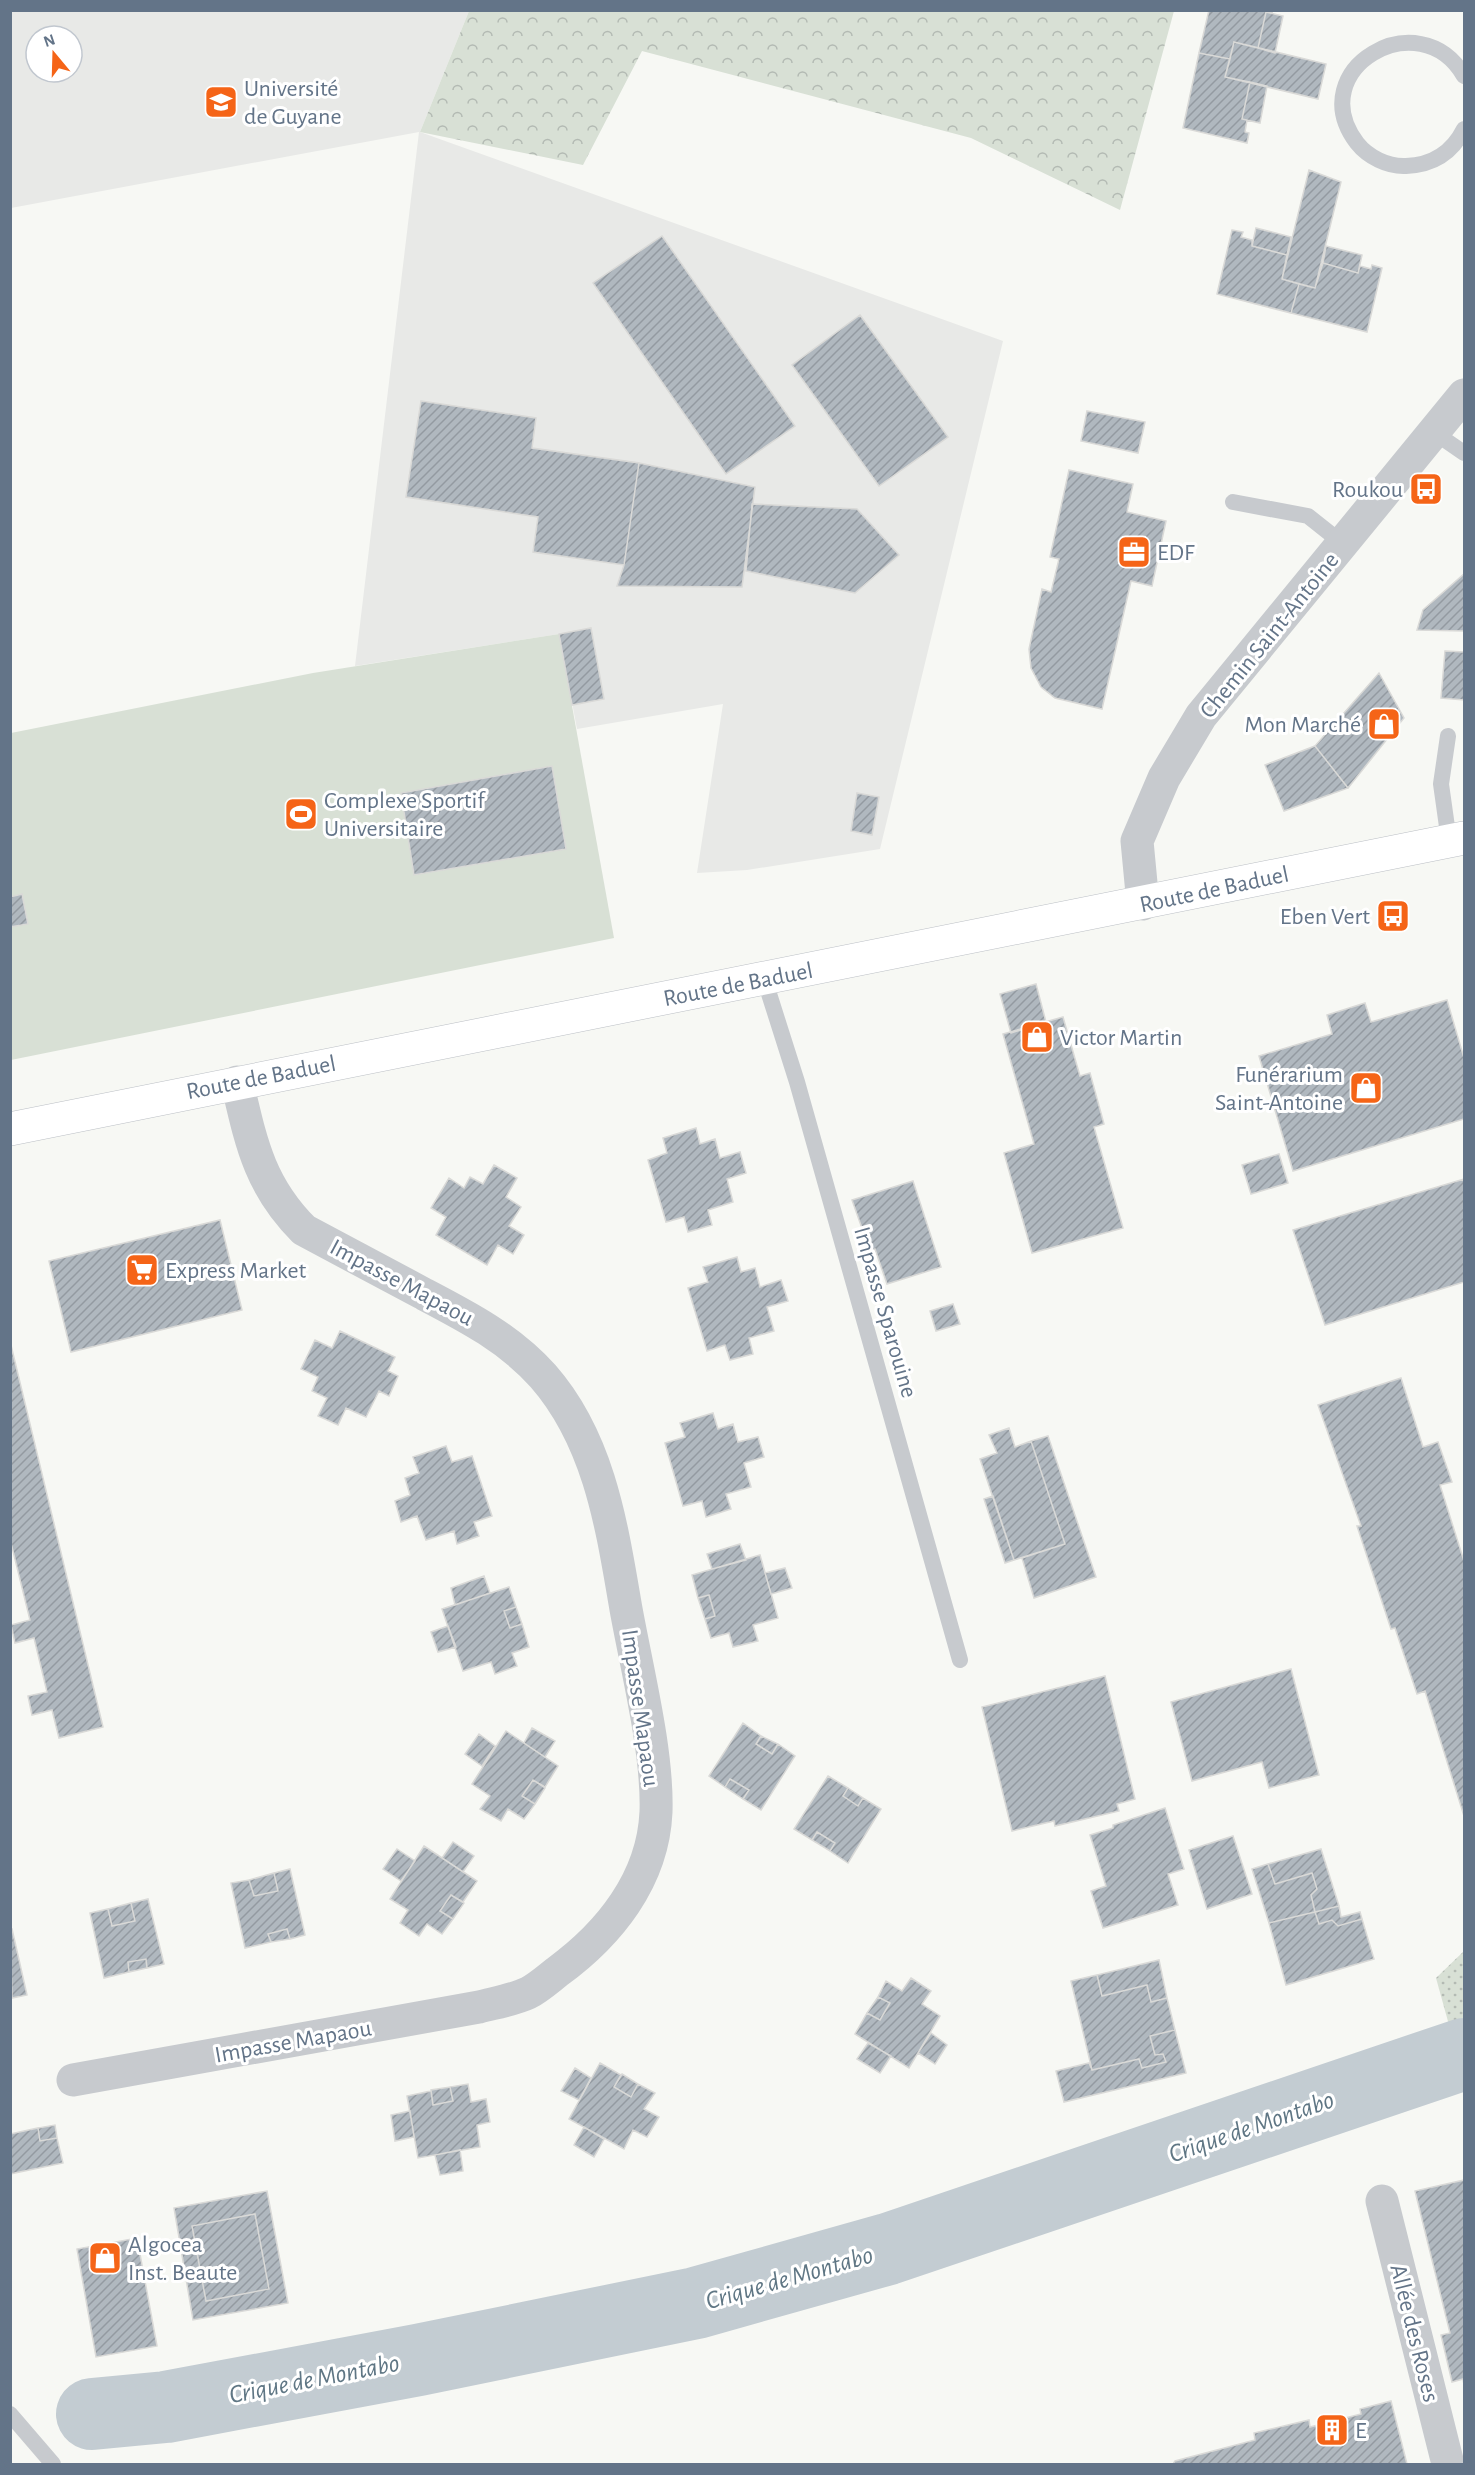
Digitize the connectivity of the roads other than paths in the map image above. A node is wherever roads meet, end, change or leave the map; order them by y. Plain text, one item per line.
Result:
1 (1464, 76) edge
2 (1464, 129) edge
3 (1464, 395) edge
4 (1435, 433) junction
5 (1464, 453) edge
6 (1233, 502) dead end
7 (1342, 543) junction
8 (1448, 736) dead end
9 (1456, 840) edge
10 (1143, 904) junction
11 (764, 978) junction
12 (237, 1082) junction
13 (10, 1129) edge
14 (960, 1660) dead end
15 (73, 2080) dead end
16 (1382, 2201) dead end
17 (10, 2414) edge
18 (53, 2464) edge
19 (1448, 2464) edge

1 - 2 lane
3 - 4 street, Chemin Saint-Antoine
4 - 5 lane
4 - 7 street, Chemin Saint-Antoine
6 - 7 lane
7 - 10 street, Chemin Saint-Antoine
8 - 9 lane
9 - 10 main road, Route de Baduel
10 - 11 main road, Route de Baduel
11 - 12 main road, Route de Baduel
11 - 14 lane, Impasse Sparouine
12 - 13 main road, Route de Baduel
12 - 15 street, Impasse Mapaou
16 - 19 street, Allée des Roses
17 - 18 lane

